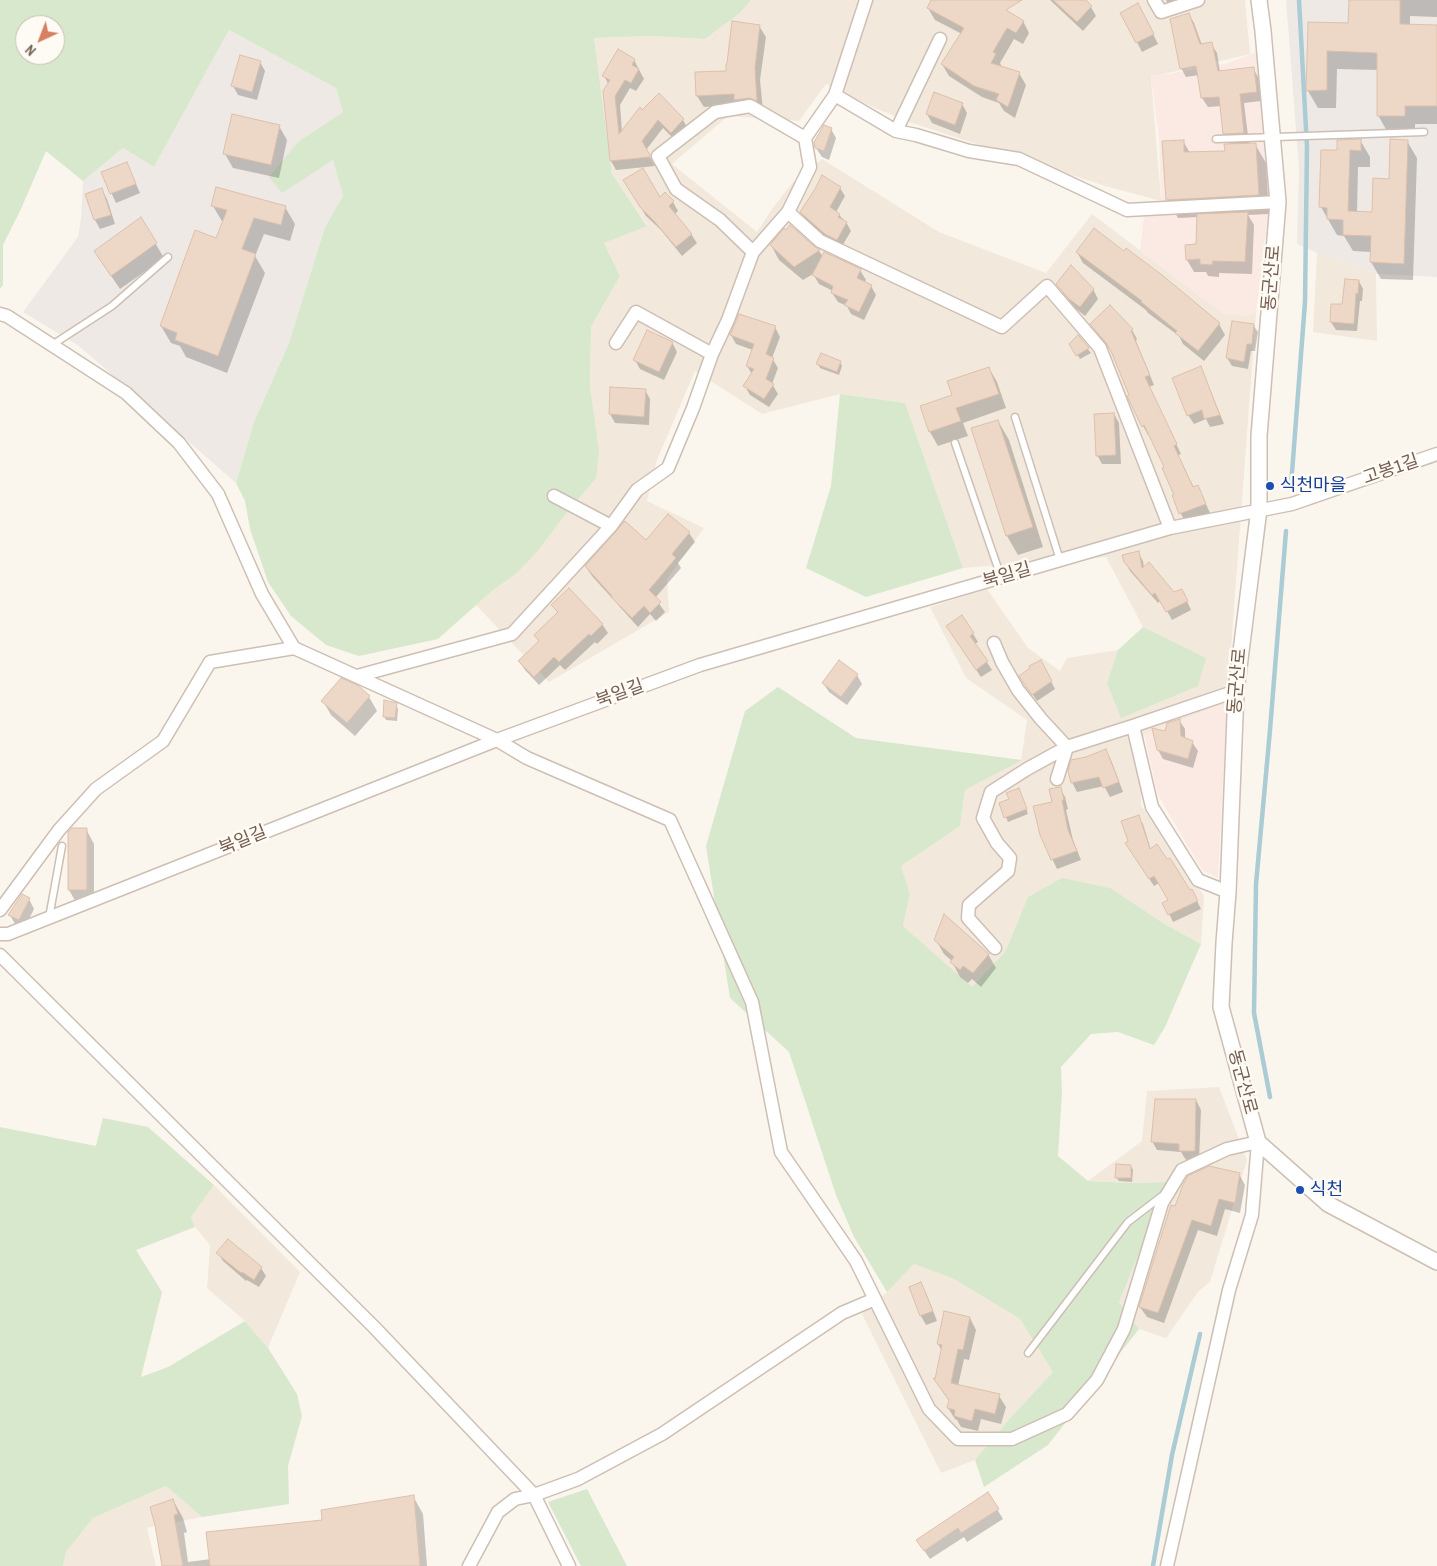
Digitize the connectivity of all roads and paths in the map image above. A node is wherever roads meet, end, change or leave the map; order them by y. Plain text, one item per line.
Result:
1 (866, 0) edge
2 (1154, 0) edge
3 (1198, 0) edge
4 (1259, 0) edge
5 (940, 39) dead end
6 (835, 95) junction
7 (896, 131) junction
8 (1424, 132) dead end
9 (1272, 137) junction
10 (805, 138) junction
11 (1216, 139) dead end
12 (1278, 202) junction
13 (788, 212) junction
14 (753, 252) junction
15 (168, 257) dead end
16 (0, 314) edge
17 (616, 343) dead end
18 (52, 345) junction
19 (712, 354) junction
20 (1015, 417) dead end
21 (956, 443) dead end
22 (1437, 454) edge
23 (554, 496) dead end
24 (1259, 510) junction
25 (611, 526) junction
26 (1170, 528) junction
27 (1060, 560) junction
28 (1001, 577) junction
29 (994, 643) dead end
30 (294, 648) junction
31 (357, 676) junction
32 (1236, 691) junction
33 (1133, 726) junction
34 (497, 740) junction
35 (1067, 747) junction
36 (1057, 779) dead end
37 (62, 846) dead end
38 (1228, 892) junction
39 (0, 910) edge
40 (49, 918) junction
41 (0, 934) edge
42 (995, 948) dead end
43 (0, 955) edge
44 (1258, 1142) junction
45 (1169, 1191) junction
46 (1437, 1262) edge
47 (874, 1299) junction
48 (1028, 1353) dead end
49 (534, 1495) junction
50 (470, 1566) edge
51 (569, 1566) edge
52 (1168, 1566) edge

1 - 6 street
2 - 3 street
4 - 9 street, 동군산로
5 - 7 street
6 - 7 street
6 - 10 street
7 - 12 street
8 - 9 lane
9 - 11 lane
9 - 12 street, 동군산로
10 - 13 street
10 - 14 street
12 - 24 street, 동군산로
13 - 14 street
13 - 26 street
14 - 19 street
15 - 18 lane
16 - 18 street
17 - 19 street
18 - 30 street
19 - 25 street
20 - 27 lane
21 - 28 lane
22 - 24 street, 고봉1길
23 - 25 street
24 - 26 street, 북일길
24 - 32 street, 동군산로
25 - 31 street
26 - 27 street, 북일길
27 - 28 street, 북일길
28 - 34 street, 북일길
29 - 35 street
30 - 31 street
30 - 39 street
31 - 34 street
32 - 33 street
32 - 38 street, 동군산로
33 - 35 street
33 - 38 street
34 - 40 street, 북일길
34 - 47 street
35 - 36 street
35 - 42 street
37 - 40 lane
38 - 44 street, 동군산로
40 - 41 street, 북일길
43 - 49 street
44 - 45 street
44 - 46 street
44 - 52 street
45 - 47 street
45 - 48 lane
47 - 49 street
49 - 50 street
49 - 51 street

